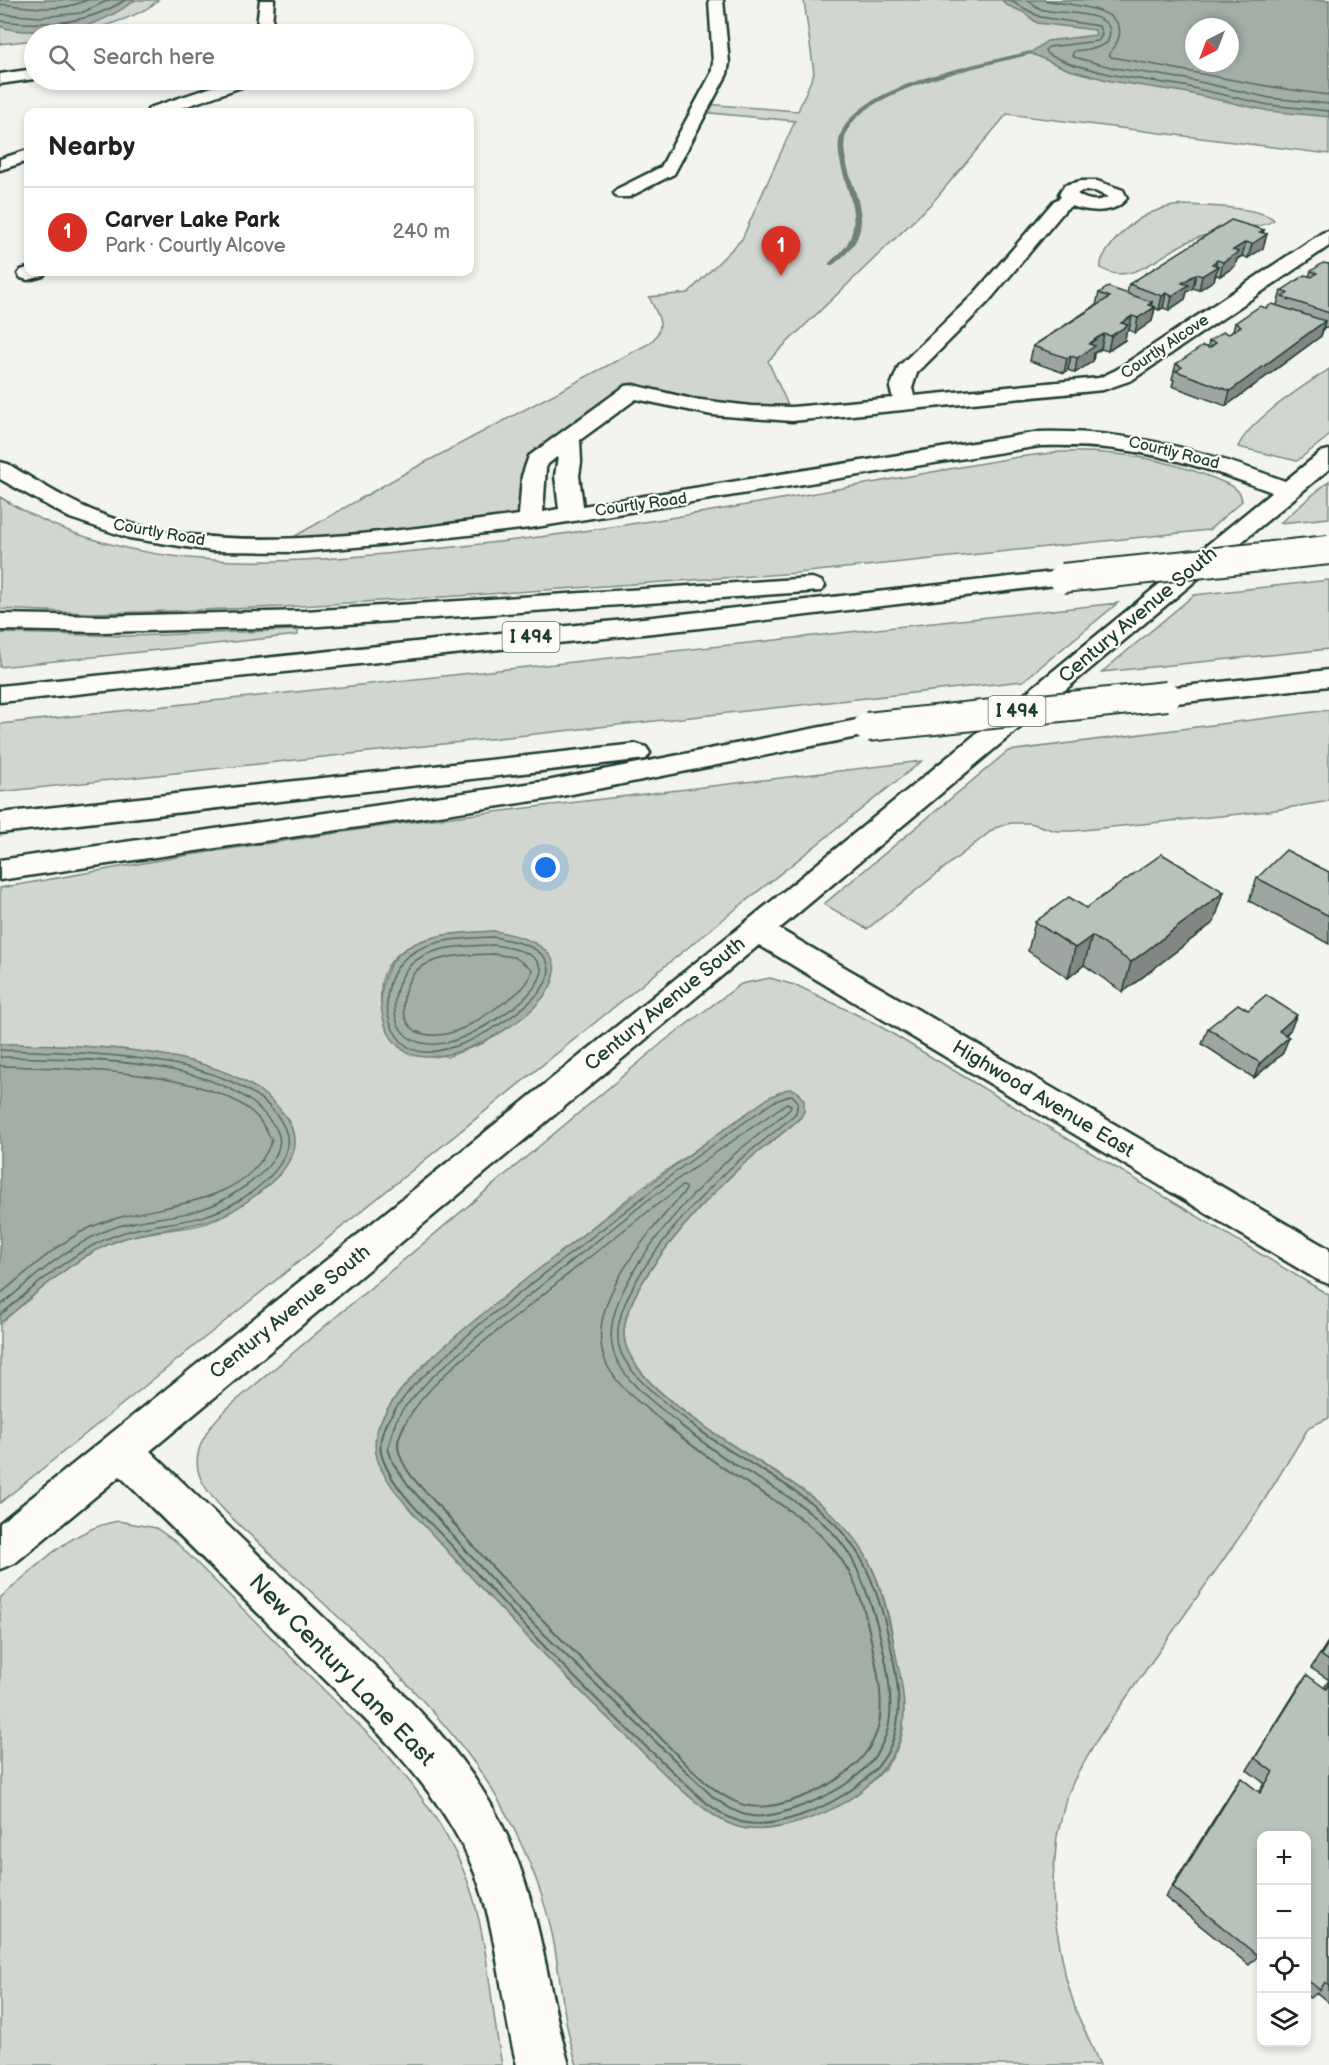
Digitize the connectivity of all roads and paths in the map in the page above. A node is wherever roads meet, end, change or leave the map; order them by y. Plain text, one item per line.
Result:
1 (267, 0) edge
2 (716, 0) edge
3 (265, 24) edge
4 (24, 75) edge
5 (0, 79) edge
6 (218, 90) edge
7 (166, 108) edge
8 (24, 156) edge
9 (3, 164) edge
10 (24, 171) edge
11 (623, 193) dead end
12 (1071, 198) dead end
13 (1329, 237) edge
14 (906, 403) junction
15 (569, 440) junction
16 (1329, 457) edge
17 (0, 469) edge
18 (1287, 490) junction
19 (572, 515) junction
20 (530, 521) junction
21 (1329, 550) edge
22 (1063, 578) junction
23 (0, 622) edge
24 (1329, 678) edge
25 (0, 694) edge
26 (867, 727) junction
27 (0, 823) edge
28 (0, 870) edge
29 (757, 930) junction
30 (1329, 1268) edge
31 (121, 1450) junction
32 (0, 1549) edge
33 (543, 2065) edge

1 - 3 main road
2 - 11 main road
4 - 5 main road
6 - 7 main road
8 - 9 main road
9 - 10 main road
12 - 14 main road
13 - 14 main road, Courtly Alcove
14 - 15 main road, Courtly Alcove
15 - 19 main road
15 - 20 main road, Courtly Alcove
16 - 18 main road, Century Avenue South
17 - 20 main road, Courtly Road
18 - 19 main road, Courtly Road
18 - 29 main road, Century Avenue South
19 - 20 main road, Courtly Road
21 - 22 main road, I 494, bridge
22 - 23 main road
22 - 25 main road, I 494
24 - 26 main road, I 494, bridge
26 - 27 main road, I 494
26 - 28 main road
29 - 30 main road, Highwood Avenue East
29 - 31 main road, Century Avenue South
31 - 32 main road, Century Avenue South
31 - 33 main road, New Century Lane East

